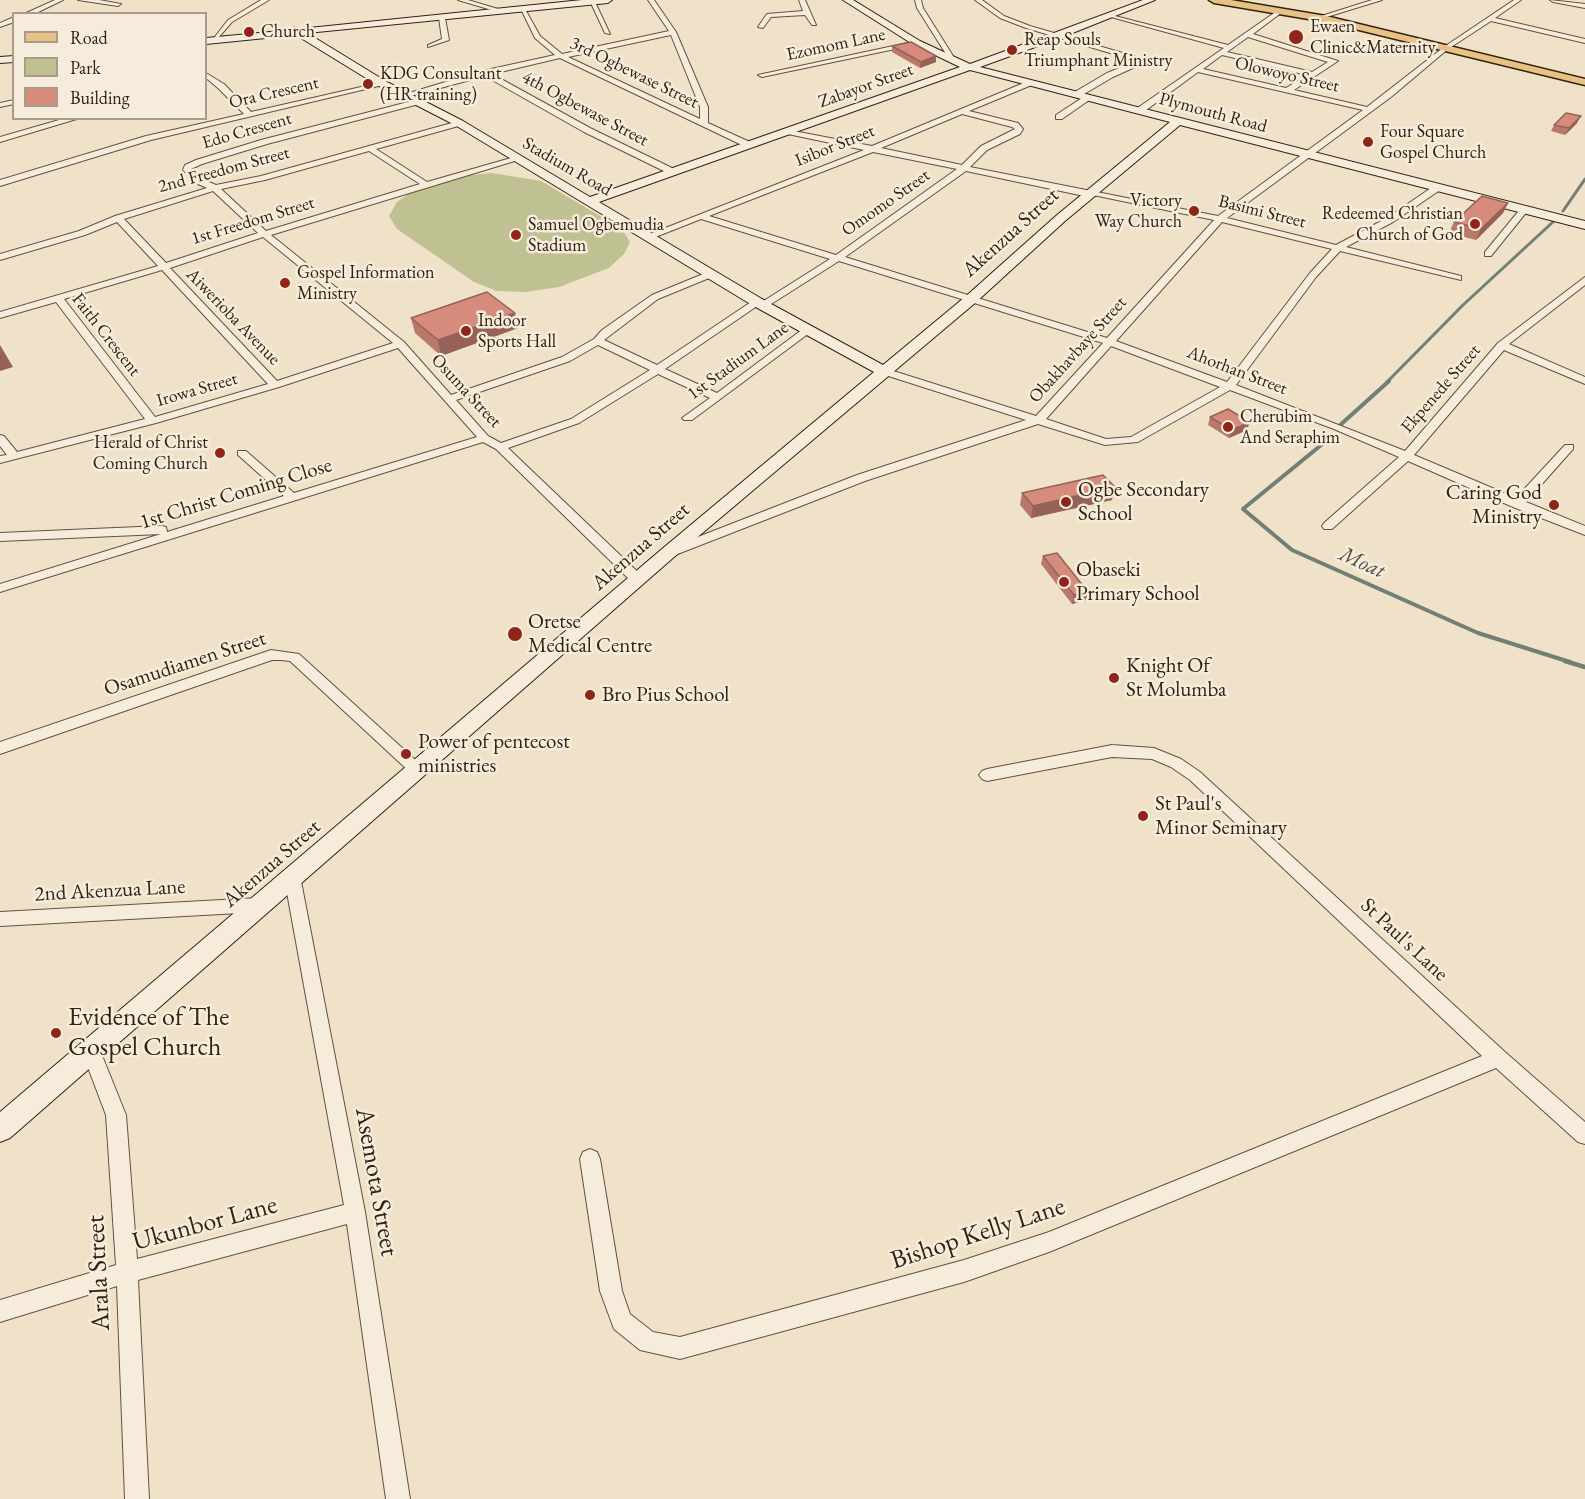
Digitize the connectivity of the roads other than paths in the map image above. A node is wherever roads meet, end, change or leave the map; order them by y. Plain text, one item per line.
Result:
1 (60, 0) edge
2 (81, 0) edge
3 (127, 0) edge
4 (266, 0) edge
5 (461, 0) edge
6 (580, 0) edge
7 (608, 0) edge
8 (651, 0) edge
9 (802, 0) edge
10 (847, 0) edge
11 (918, 0) edge
12 (978, 0) edge
13 (1151, 0) edge
14 (1214, 0) edge
15 (1379, 0) edge
16 (1518, 0) edge
17 (1553, 0) edge
18 (592, 2) junction
19 (118, 4) junction
20 (490, 5) edge
21 (1280, 5) edge
22 (1585, 6) edge
23 (108, 9) dead end
24 (523, 9) junction
25 (32, 12) edge
26 (807, 13) junction
27 (1292, 14) junction
28 (1306, 15) junction
29 (1113, 16) junction
30 (442, 18) junction
31 (1318, 18) junction
32 (1490, 20) junction
33 (814, 24) dead end
34 (761, 27) dead end
35 (296, 31) junction
36 (673, 32) junction
37 (608, 33) dead end
38 (1246, 34) junction
39 (1057, 36) junction
40 (216, 37) junction
41 (207, 39) edge
42 (207, 39) edge
43 (1585, 41) edge
44 (917, 43) junction
45 (430, 46) dead end
46 (1229, 47) junction
47 (1444, 49) junction
48 (1221, 53) junction
49 (561, 56) junction
50 (1142, 61) junction
51 (956, 62) junction
52 (1160, 64) dead end
53 (969, 66) junction
54 (1198, 70) junction
55 (485, 73) junction
56 (1311, 74) junction
57 (762, 75) dead end
58 (207, 76) edge
59 (1031, 82) junction
60 (383, 84) junction
61 (1585, 84) edge
62 (221, 86) junction
63 (207, 90) edge
64 (1287, 91) junction
65 (1076, 95) junction
66 (403, 96) junction
67 (1089, 98) junction
68 (416, 102) junction
69 (1368, 109) junction
70 (959, 111) junction
71 (1138, 111) junction
72 (249, 115) junction
73 (1059, 117) dead end
74 (69, 120) edge
75 (1178, 121) junction
76 (459, 123) junction
77 (704, 123) junction
78 (786, 131) junction
79 (0, 140) edge
80 (749, 145) junction
81 (370, 148) junction
82 (870, 150) junction
83 (1309, 155) junction
84 (515, 158) junction
85 (963, 169) junction
86 (671, 171) junction
87 (0, 183) edge
88 (425, 184) junction
89 (215, 188) junction
90 (1437, 188) junction
91 (1091, 193) junction
92 (590, 201) junction
93 (1525, 209) junction
94 (704, 217) junction
95 (118, 218) junction
96 (1220, 219) junction
97 (1585, 225) edge
98 (264, 234) junction
99 (650, 236) junction
100 (1338, 248) junction
101 (1488, 254) dead end
102 (0, 257) edge
103 (836, 259) junction
104 (163, 267) junction
105 (711, 274) junction
106 (1458, 278) dead end
107 (1585, 280) edge
108 (57, 297) junction
109 (970, 300) junction
110 (761, 303) junction
111 (0, 315) edge
112 (807, 331) junction
113 (598, 341) junction
114 (1110, 342) junction
115 (400, 344) junction
116 (1502, 345) junction
117 (657, 370) junction
118 (884, 371) junction
119 (1585, 381) edge
120 (275, 385) junction
121 (1230, 386) junction
122 (718, 398) junction
123 (450, 399) junction
124 (688, 418) dead end
125 (1039, 420) junction
126 (152, 421) junction
127 (0, 438) edge
128 (484, 438) junction
129 (500, 447) junction
130 (1569, 447) dead end
131 (242, 453) dead end
132 (1407, 456) junction
133 (15, 457) junction
134 (0, 460) edge
135 (292, 497) junction
136 (1517, 504) junction
137 (1328, 526) dead end
138 (190, 528) junction
139 (1585, 531) edge
140 (107, 534) junction
141 (0, 537) edge
142 (116, 551) junction
143 (668, 553) junction
144 (637, 579) junction
145 (0, 588) edge
146 (0, 748) edge
147 (417, 770) junction
148 (987, 775) dead end
149 (292, 876) junction
150 (259, 905) junction
151 (0, 920) edge
152 (90, 1050) junction
153 (1498, 1058) junction
154 (0, 1129) edge
155 (1585, 1135) edge
156 (590, 1159) dead end
157 (355, 1212) junction
158 (128, 1272) junction
159 (0, 1311) edge
160 (137, 1499) edge
161 (398, 1499) edge

1 - 25 street
2 - 19 street
3 - 19 street
4 - 40 street
5 - 20 street
6 - 20 street
7 - 18 street
8 - 36 street
9 - 26 street
10 - 44 street, Plymouth Road
11 - 51 street
12 - 39 street
13 - 29 street, Zabayor Street
14 - 21 main road
15 - 31 street
16 - 32 street, Obakhavbaye Street
17 - 22 street
18 - 24 street
18 - 37 street
19 - 23 street
20 - 35 street
21 - 27 main road
21 - 28 main road
21 - 38 street
24 - 30 street
24 - 49 street, 3rd Ogbewase Street
26 - 33 street
26 - 34 street
27 - 28 main road
27 - 47 main road
28 - 31 main road
29 - 39 street, Zabayor Street
29 - 46 street
30 - 35 street
30 - 45 street
31 - 47 main road
32 - 43 street
32 - 47 street, Obakhavbaye Street
35 - 40 street
35 - 42 street
35 - 60 street, Stadium Road
36 - 49 street
36 - 77 street
38 - 46 street
38 - 56 street
39 - 50 street
39 - 53 street, Zabayor Street
40 - 41 street
44 - 51 street, Plymouth Road
44 - 57 street, Ezomom Lane
46 - 48 street
47 - 61 main road
47 - 69 street, Obakhavbaye Street
48 - 54 street
48 - 56 street
49 - 55 street
49 - 77 street, 3rd Ogbewase Street
50 - 52 street
50 - 65 street
51 - 53 street, Plymouth Road
53 - 59 street, Plymouth Road
53 - 78 street, Zabayor Street
54 - 64 street, Olowoyo Street
54 - 71 street
55 - 66 street
55 - 86 street, 4th Ogbewase Street
56 - 64 street
58 - 62 street
59 - 65 street, Plymouth Road
59 - 70 street, Isibor Street
60 - 66 street, Stadium Road
60 - 72 street, Ora Crescent
62 - 63 street
62 - 72 street
64 - 69 street, Olowoyo Street
65 - 67 street, Plymouth Road
66 - 68 street, Stadium Road
67 - 71 street, Plymouth Road
67 - 73 street
68 - 76 street, Stadium Road
68 - 89 street, Edo Crescent
69 - 83 street, Obakhavbaye Street
70 - 82 street, Isibor Street
70 - 85 street, Omomo Street
71 - 75 street, Plymouth Road
72 - 87 street, Ora Crescent
74 - 79 street
75 - 83 street, Plymouth Road
75 - 91 street, Akenzua Street
76 - 81 street, 2nd Freedom Street
76 - 84 street, Stadium Road
77 - 80 street, 3rd Ogbewase Street
78 - 80 street, Zabayor Street
78 - 82 street, Basimi Street
80 - 86 street, Zabayor Street
81 - 88 street
81 - 89 street, 2nd Freedom Street
82 - 85 street, Basimi Street
82 - 94 street, Isibor Street
83 - 90 street, Plymouth Road
83 - 96 street, Obakhavbaye Street
84 - 88 street, 1st Freedom Street
84 - 92 street, Stadium Road
85 - 91 street, Basimi Street
85 - 103 street, Omomo Street
86 - 92 street, Zabayor Street
88 - 98 street, 1st Freedom Street
89 - 95 street, 2nd Freedom Street
89 - 98 street, Edo Crescent
90 - 93 street, Plymouth Road
90 - 100 street
91 - 96 street, Basimi Street
91 - 109 street, Akenzua Street
92 - 99 street, Stadium Road
93 - 97 street, Plymouth Road
93 - 101 street
94 - 99 street, Isibor Street
94 - 103 street, Ahorhan Street
95 - 102 street, 2nd Freedom Street
95 - 104 street, Aiwerioba Avenue
96 - 100 street, Basimi Street
96 - 114 street, Obakhavbaye Street
98 - 104 street, 1st Freedom Street
98 - 115 street, Osuma Street
99 - 105 street, Stadium Road
100 - 106 street, Basimi Street
100 - 121 street
103 - 109 street, Ahorhan Street
103 - 110 street, Omomo Street
104 - 108 street, 1st Freedom Street
104 - 120 street, Aiwerioba Avenue
105 - 110 street, Stadium Road
105 - 113 street
107 - 116 street, Ekpenede Street
108 - 111 street, 1st Freedom Street
108 - 126 street, Faith Crescent
109 - 114 street, Ahorhan Street
109 - 118 street, Akenzua Street
110 - 112 street, Stadium Road
110 - 117 street, Omomo Street
112 - 118 street, Stadium Road
112 - 122 street, 1st Stadium Lane
113 - 117 street
113 - 123 street
114 - 121 street, Ahorhan Street
114 - 125 street, Obakhavbaye Street
115 - 120 street, Irowa Street
115 - 123 street, Osuma Street
116 - 119 street
116 - 132 street, Ekpenede Street
117 - 122 street
117 - 129 street, Omomo Street
118 - 125 street
118 - 143 street, Akenzua Street
120 - 126 street, Irowa Street
121 - 125 street
121 - 132 street, Ahorhan Street
122 - 124 street, 1st Stadium Lane
123 - 128 street, Osuma Street
125 - 143 street, Obakhavbaye Street
126 - 133 street, Irowa Street
127 - 133 street
128 - 129 street, Osuma Street
128 - 135 street, 1st Christ Coming Close
129 - 144 street, Osuma Street
130 - 136 street
131 - 135 street
132 - 136 street, Ahorhan Street
132 - 137 street, Ekpenede Street
133 - 134 street, Irowa Street
135 - 138 street, 1st Christ Coming Close
136 - 139 street, Ahorhan Street
138 - 140 street
138 - 142 street, 1st Christ Coming Close
140 - 141 street
140 - 142 street
142 - 145 street, 1st Christ Coming Close
143 - 144 street, Akenzua Street
144 - 147 street, Akenzua Street
146 - 147 street, Osamudiamen Street
147 - 149 street, Akenzua Street
148 - 153 street, St Paul's Lane
149 - 150 street, Akenzua Street
149 - 157 street, Asemota Street
150 - 151 street, 2nd Akenzua Lane
150 - 152 street, Akenzua Street
152 - 154 street, Akenzua Street
152 - 158 street, Arala Street
153 - 155 street, St Paul's Lane
153 - 156 street, Bishop Kelly Lane
157 - 158 street, Ukunbor Lane
157 - 161 street, Asemota Street
158 - 159 street, Ukunbor Lane
158 - 160 street, Arala Street

